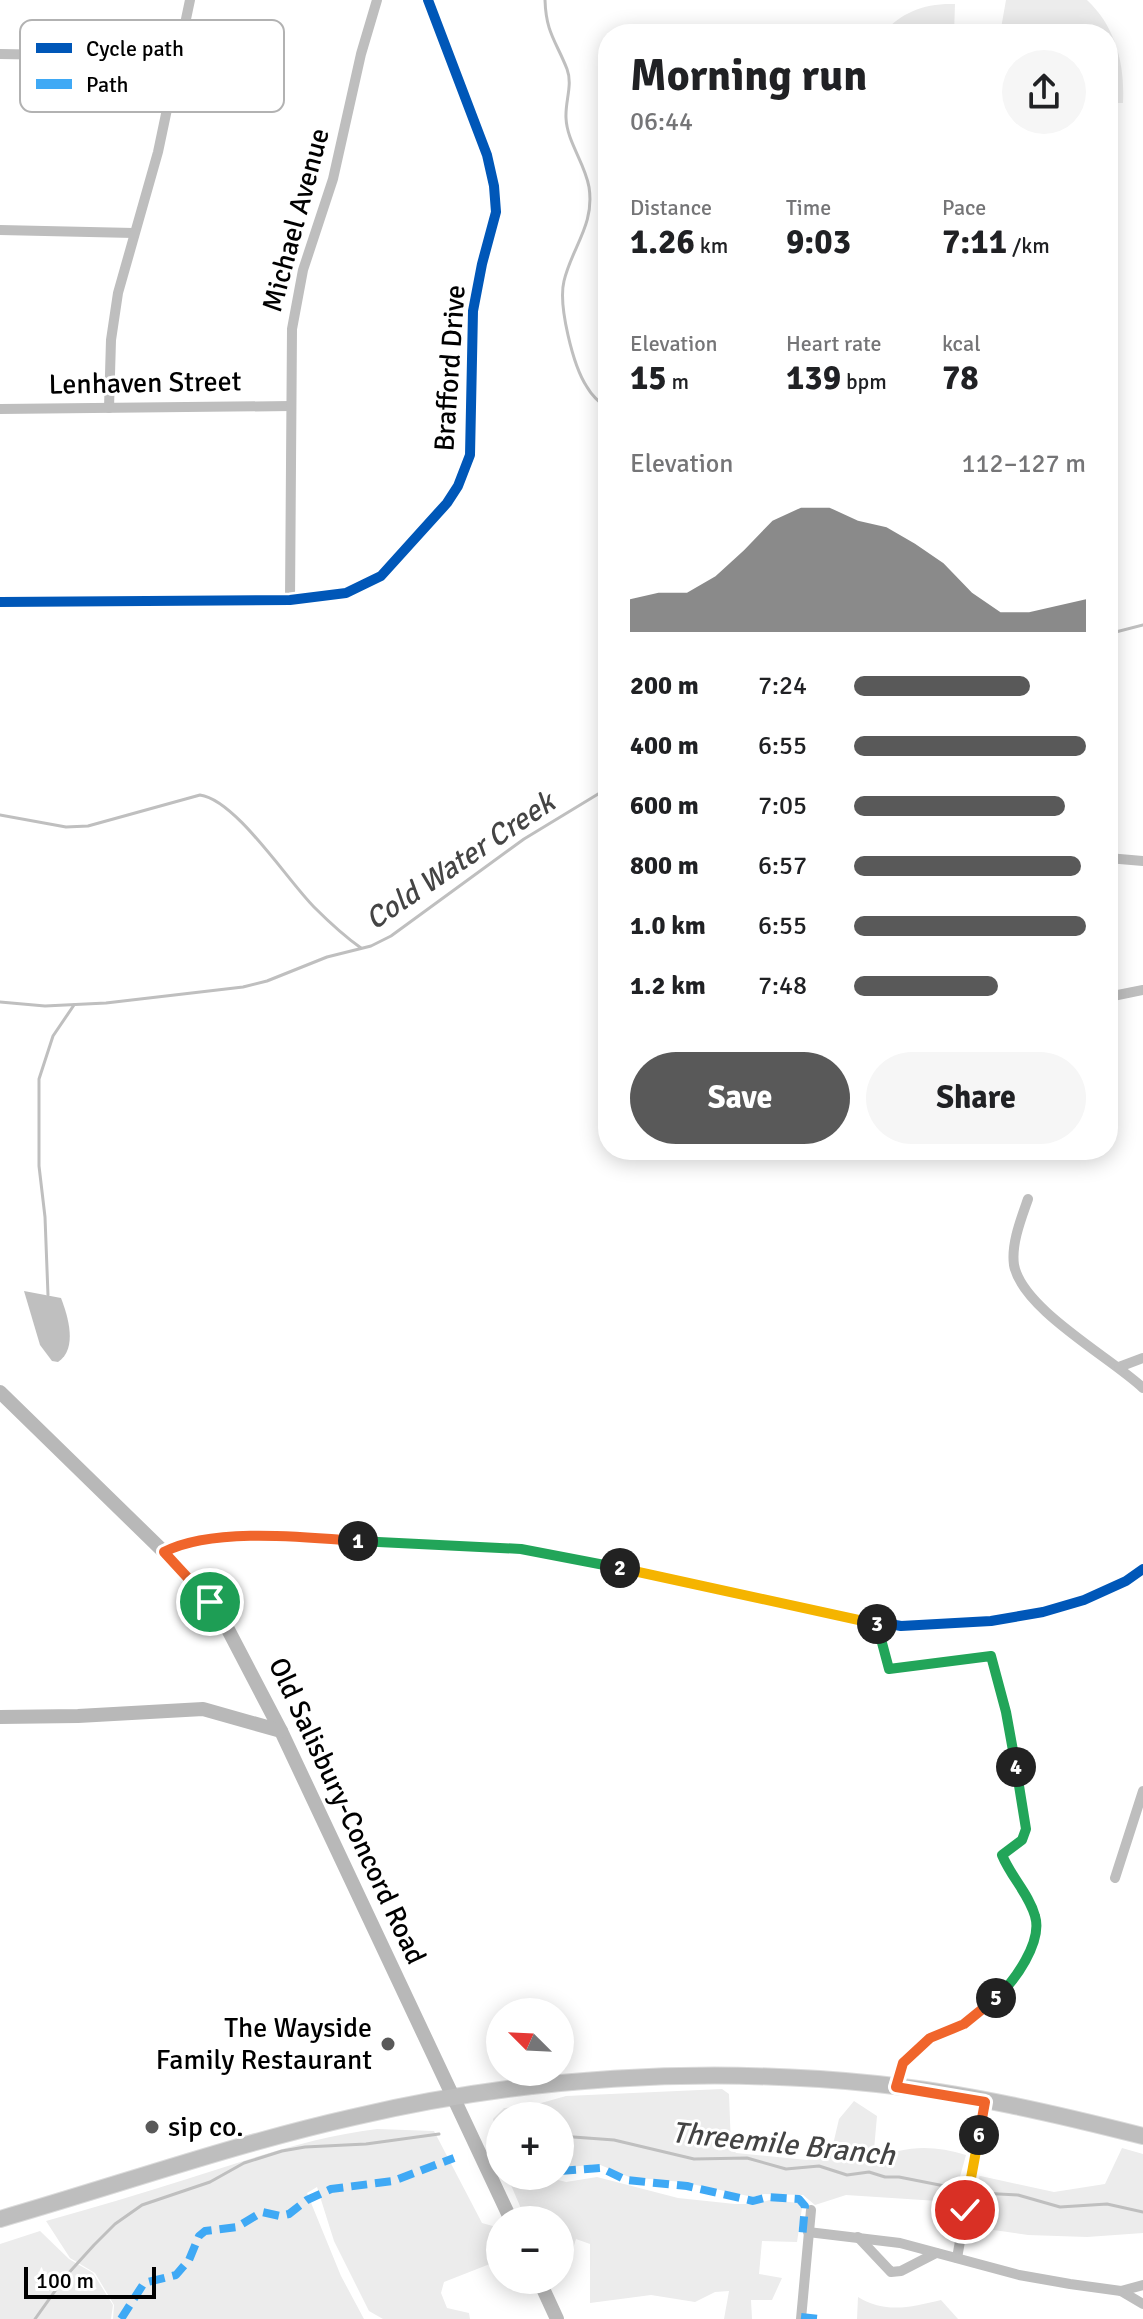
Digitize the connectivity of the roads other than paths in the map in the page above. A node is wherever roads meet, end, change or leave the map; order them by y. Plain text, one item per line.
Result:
1 (190, 0) edge
2 (377, 0) edge
3 (428, 0) edge
4 (186, 20) edge
5 (0, 54) edge
6 (20, 54) edge
7 (166, 112) edge
8 (0, 230) edge
9 (134, 233) junction
10 (291, 406) junction
11 (109, 408) junction
12 (0, 409) edge
13 (290, 600) junction
14 (0, 602) edge
15 (1118, 859) edge
16 (1143, 861) edge
17 (1143, 990) edge
18 (1118, 995) edge
19 (1028, 1199) dead end
20 (1143, 1358) edge
21 (1119, 1367) junction
22 (1143, 1388) edge
23 (0, 1392) edge
24 (164, 1552) junction
25 (1143, 1569) edge
26 (877, 1623) junction
27 (0, 1717) edge
28 (281, 1731) junction
29 (1143, 1791) edge
30 (1115, 1878) dead end
31 (896, 2087) junction
32 (454, 2097) junction
33 (985, 2102) junction
34 (1143, 2136) edge
35 (505, 2206) edge
36 (811, 2210) dead end
37 (0, 2219) edge
38 (808, 2232) junction
39 (858, 2237) junction
40 (937, 2253) junction
41 (957, 2258) junction
42 (1143, 2285) edge
43 (1121, 2291) junction
44 (545, 2294) edge
45 (1143, 2304) edge
46 (557, 2319) edge
47 (801, 2319) edge

1 - 4 street
2 - 10 street, Michael Avenue
3 - 13 street, Brafford Drive
5 - 6 street
7 - 9 street
8 - 9 street
9 - 11 street
10 - 11 street, Lenhaven Street
10 - 13 street, Michael Avenue
11 - 12 street, Lenhaven Street
13 - 14 street, Brafford Drive
15 - 16 street
17 - 18 street
19 - 21 street
20 - 21 street
21 - 22 street
23 - 24 main road, Old Salisbury-Concord Road
24 - 26 street
24 - 28 main road, Old Salisbury-Concord Road
25 - 26 street
26 - 31 street
27 - 28 main road
28 - 32 main road, Old Salisbury-Concord Road
29 - 30 street
31 - 32 main road
31 - 33 main road
32 - 35 main road, Old Salisbury-Concord Road
32 - 37 main road
33 - 34 main road
33 - 41 street
36 - 38 street
38 - 39 street
38 - 47 street
39 - 40 street
39 - 40 street
40 - 41 street
41 - 43 street
42 - 43 street
43 - 45 street
44 - 46 main road

